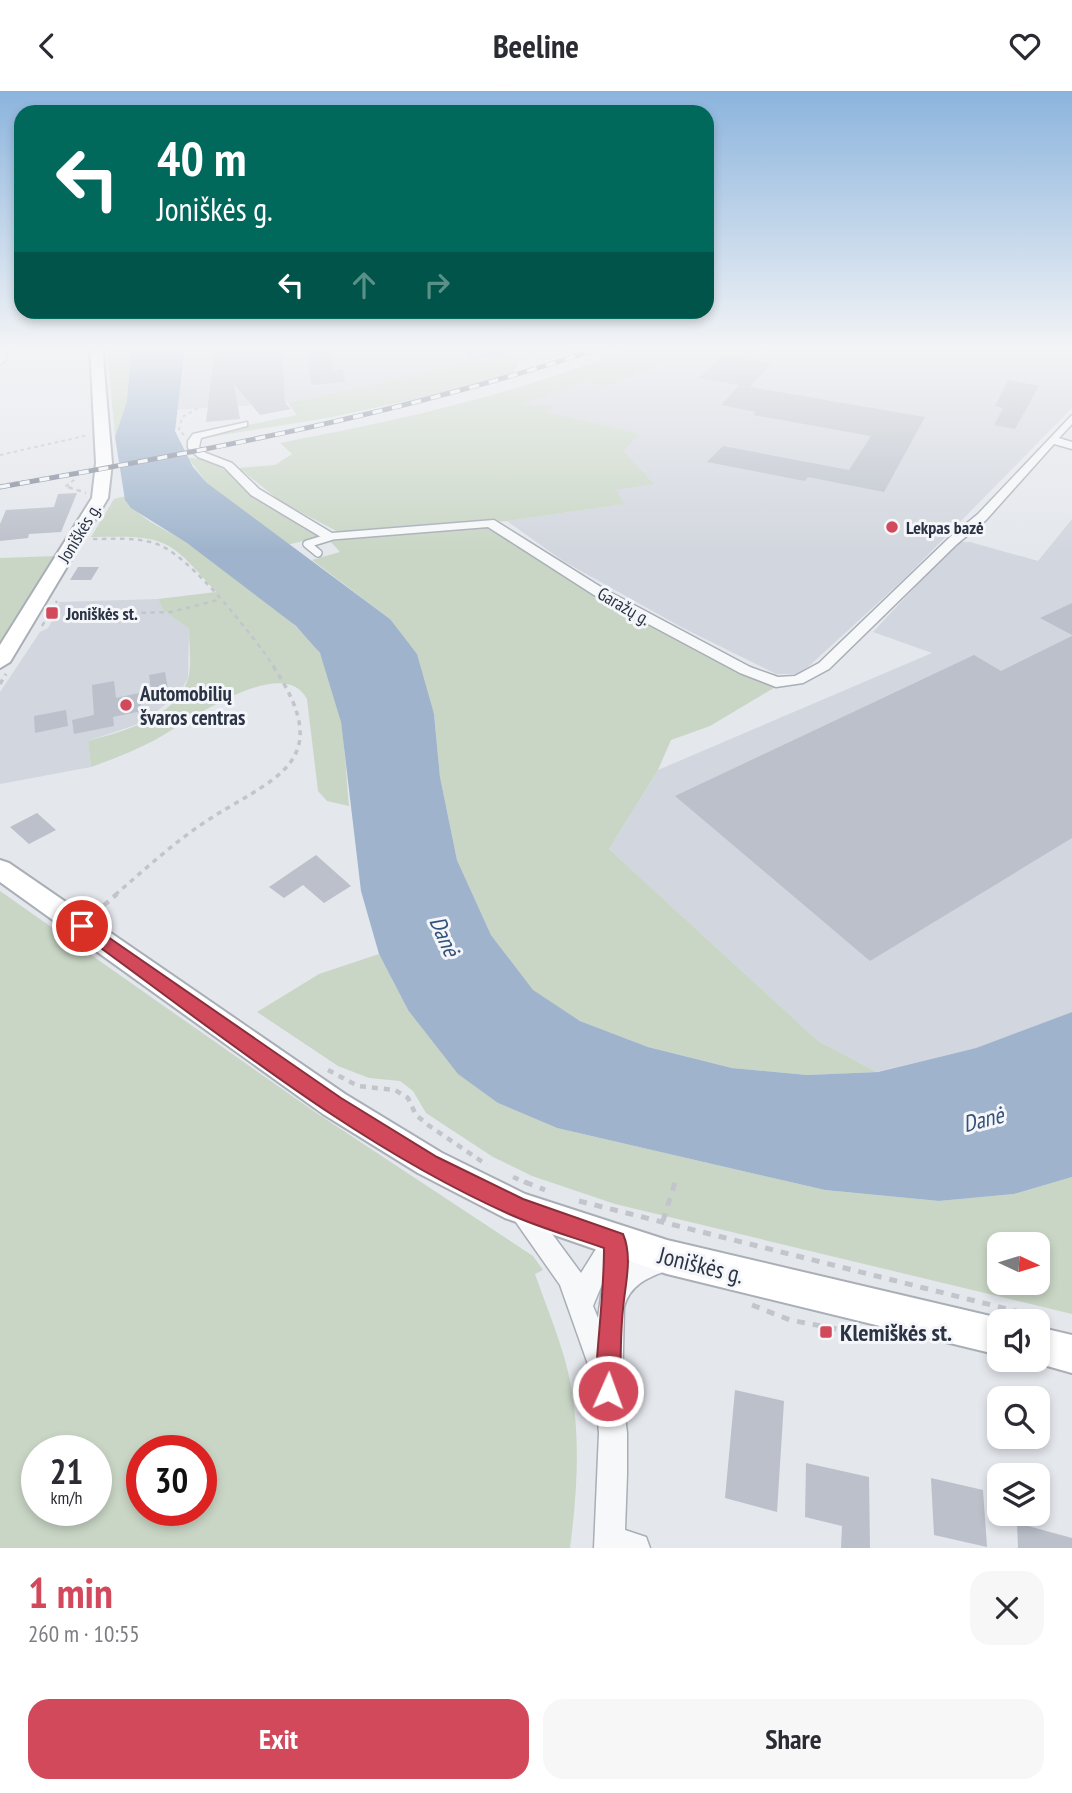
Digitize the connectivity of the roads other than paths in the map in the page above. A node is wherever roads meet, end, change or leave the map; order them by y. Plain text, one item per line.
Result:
1 (101, 414) edge
2 (1072, 418) edge
3 (243, 423) dead end
4 (1053, 440) junction
5 (1072, 446) edge
6 (330, 537) junction
7 (318, 553) dead end
8 (0, 662) edge
9 (0, 869) edge
10 (523, 1195) junction
11 (615, 1241) junction
12 (667, 1257) junction
13 (616, 1289) junction
14 (581, 1304) junction
15 (987, 1334) edge
16 (1050, 1338) edge
17 (1072, 1354) edge
18 (608, 1391) junction
19 (618, 1546) edge

1 - 8 main road, Joniškės g.
2 - 4 street, Garažų g.
3 - 6 street
4 - 5 street
4 - 6 street, Garažų g.
6 - 7 lane
9 - 10 main road, Joniškės g.
10 - 11 main road, Joniškės g.
10 - 14 street
11 - 12 main road, Joniškės g.
11 - 13 street
11 - 14 street
12 - 13 street
12 - 15 main road, Joniškės g.
13 - 18 street
14 - 18 street
16 - 17 main road
18 - 19 street

